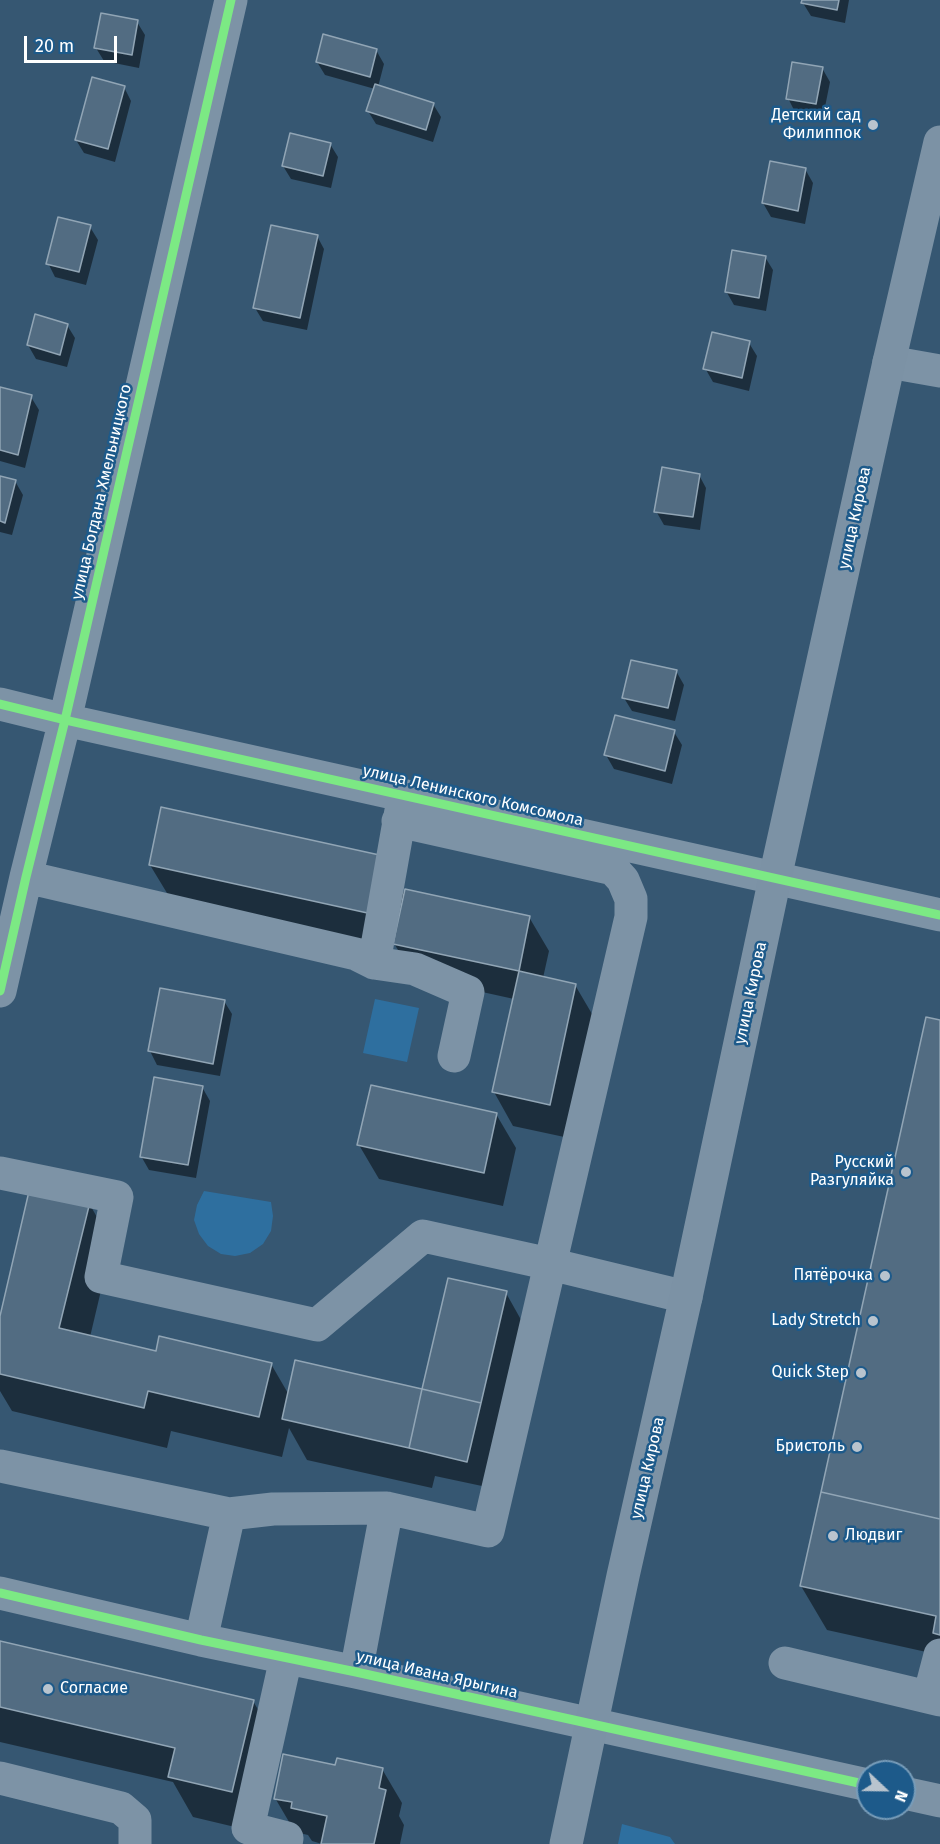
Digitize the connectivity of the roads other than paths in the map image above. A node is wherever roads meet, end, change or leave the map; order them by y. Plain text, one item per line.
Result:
1 (231, 0) edge
2 (940, 142) edge
3 (889, 362) junction
4 (940, 371) edge
5 (0, 704) edge
6 (65, 720) junction
7 (401, 808) junction
8 (26, 877) junction
9 (776, 878) junction
10 (940, 915) edge
11 (374, 963) junction
12 (0, 991) edge
13 (454, 1056) dead end
14 (0, 1173) edge
15 (550, 1264) junction
16 (686, 1297) junction
17 (0, 1466) edge
18 (387, 1508) junction
19 (229, 1514) junction
20 (0, 1593) edge
21 (201, 1640) junction
22 (940, 1654) edge
23 (286, 1658) junction
24 (785, 1663) dead end
25 (356, 1672) junction
26 (935, 1698) edge
27 (592, 1724) junction
28 (0, 1778) edge
29 (856, 1782) edge
30 (916, 1796) edge
31 (940, 1801) edge
32 (242, 1836) edge
33 (135, 1844) edge
34 (286, 1844) edge
35 (566, 1844) edge

1 - 6 street, улица Богдана Хмельницкого
2 - 3 main road, улица Кирова
3 - 4 street
3 - 9 main road, улица Кирова
5 - 6 street, улица Ленинского Комсомола
6 - 7 street, улица Ленинского Комсомола
6 - 8 street, улица Богдана Хмельницкого
7 - 9 street, улица Ленинского Комсомола
7 - 11 street
7 - 15 street
8 - 11 street
8 - 12 street, улица Богдана Хмельницкого
9 - 10 street, улица Ленинского Комсомола
9 - 16 main road, улица Кирова
11 - 13 street
14 - 15 street
15 - 16 street
15 - 18 street
16 - 27 main road, улица Кирова
17 - 19 street
18 - 19 street
18 - 25 street
19 - 21 street
20 - 21 street, улица Ивана Ярыгина
21 - 23 street, улица Ивана Ярыгина
22 - 26 street
23 - 25 street, улица Ивана Ярыгина
23 - 32 street
24 - 26 street
25 - 27 street, улица Ивана Ярыгина
27 - 29 street, улица Ивана Ярыгина
27 - 35 main road, улица Кирова
28 - 33 street
30 - 31 street
32 - 34 street

